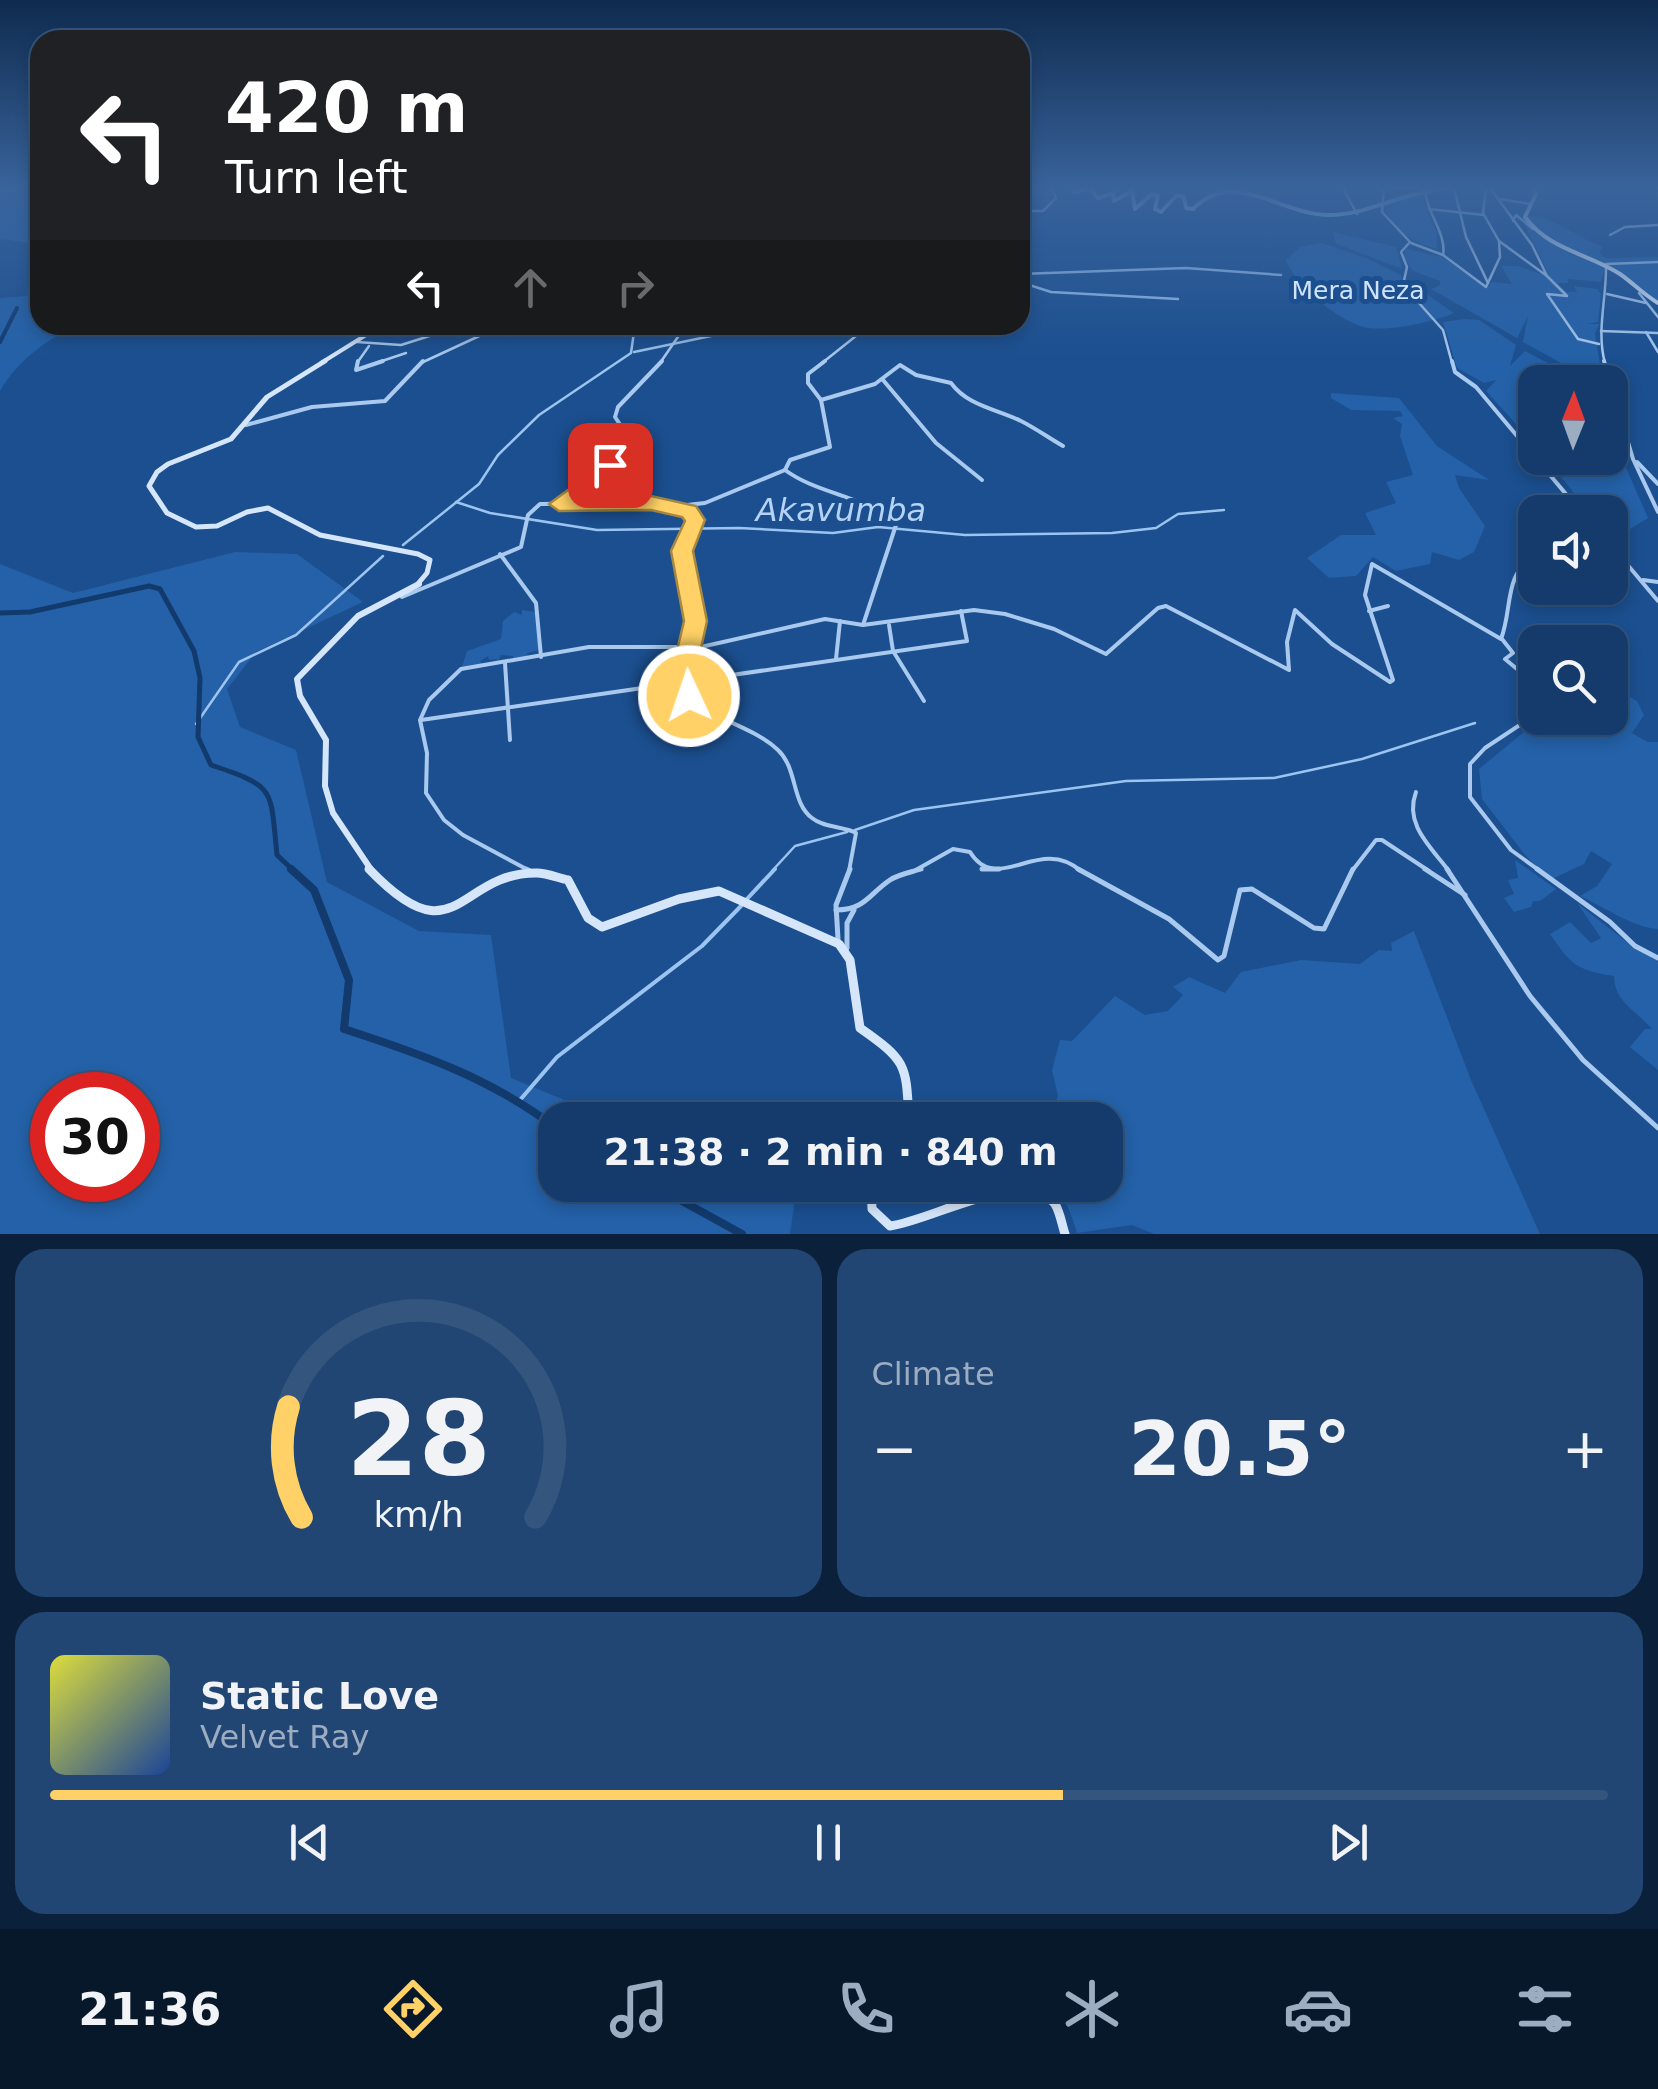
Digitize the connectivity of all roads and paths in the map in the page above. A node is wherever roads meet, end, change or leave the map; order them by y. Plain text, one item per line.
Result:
1 (1407, 246) edge
2 (1417, 246) edge
3 (1445, 246) edge
4 (1471, 246) edge
5 (1498, 246) edge
6 (1504, 246) edge
7 (1533, 246) edge
8 (1558, 246) edge
9 (1443, 255) junction
10 (1658, 262) edge
11 (1605, 267) junction
12 (1547, 276) junction
13 (1487, 285) junction
14 (1639, 293) junction
15 (1607, 294) junction
16 (1646, 303) junction
17 (1658, 304) edge
18 (1658, 317) edge
19 (1600, 331) junction
20 (1646, 332) junction
21 (1658, 333) edge
22 (367, 335) edge
23 (435, 335) edge
24 (476, 335) edge
25 (678, 335) edge
26 (857, 335) edge
27 (357, 342) junction
28 (1600, 344) junction
29 (369, 346) junction
30 (1658, 352) edge
31 (406, 353) dead end
32 (883, 380) junction
33 (822, 400) junction
34 (246, 425) junction
35 (1063, 446) dead end
36 (1634, 459) junction
37 (785, 470) junction
38 (982, 480) dead end
39 (1658, 484) edge
40 (1567, 495) edge
41 (559, 504) junction
42 (673, 506) junction
43 (1658, 512) edge
44 (500, 554) junction
45 (1628, 566) edge
46 (1518, 567) edge
47 (1642, 580) junction
48 (1658, 582) edge
49 (402, 597) junction
50 (1658, 601) edge
51 (1388, 606) dead end
52 (961, 611) junction
53 (1369, 612) junction
54 (840, 622) junction
55 (888, 622) junction
56 (863, 626) junction
57 (1502, 639) junction
58 (687, 645) junction
59 (893, 651) junction
60 (541, 658) junction
61 (836, 659) junction
62 (505, 663) junction
63 (1518, 669) edge
64 (682, 682) junction
65 (924, 700) dead end
66 (506, 709) junction
67 (420, 720) junction
68 (1518, 727) edge
69 (510, 740) dead end
70 (1416, 792) dead end
71 (532, 872) junction
72 (1465, 895) junction
73 (834, 910) junction
74 (854, 910) junction
75 (839, 944) junction
76 (847, 953) junction
77 (1658, 958) edge
78 (909, 1102) edge
79 (1658, 1128) edge
80 (872, 1202) edge
81 (965, 1202) edge
82 (1054, 1202) edge
83 (1066, 1234) edge

1 - 40 street
2 - 9 street
3 - 9 street
4 - 13 street
5 - 13 street
6 - 12 street
7 - 12 street
8 - 11 main road
9 - 13 street
10 - 11 street
11 - 14 main road
11 - 15 street
12 - 28 street
14 - 16 street
14 - 17 main road
15 - 16 street
15 - 19 street
16 - 18 street
19 - 20 street
19 - 28 street
20 - 21 street
20 - 30 street
22 - 27 main road
23 - 29 street
24 - 34 street
25 - 41 street
26 - 33 street
27 - 29 street
27 - 34 main road
28 - 36 street
29 - 31 street
32 - 33 street
32 - 35 street
32 - 38 street
33 - 37 street
34 - 49 main road
36 - 39 street
36 - 43 street
37 - 42 street
37 - 56 street
41 - 42 street
41 - 44 street
42 - 58 street
44 - 49 street
44 - 60 street
45 - 47 street
46 - 57 street
47 - 48 street
47 - 50 street
49 - 71 main road
51 - 53 street
52 - 53 street
52 - 55 street
52 - 59 street
53 - 57 street
54 - 56 street
54 - 58 street
54 - 61 street
55 - 56 street
55 - 59 street
57 - 63 street
58 - 60 street
58 - 64 street
59 - 61 street
59 - 65 street
60 - 62 street
61 - 64 street
62 - 66 street
62 - 67 street
64 - 66 street
64 - 73 street
66 - 67 street
66 - 69 street
67 - 71 street
68 - 77 street
70 - 72 street
71 - 75 main road
72 - 74 street
72 - 79 street
73 - 74 street
73 - 75 street
74 - 76 street
75 - 76 main road
76 - 78 main road
80 - 81 main road
82 - 83 main road

